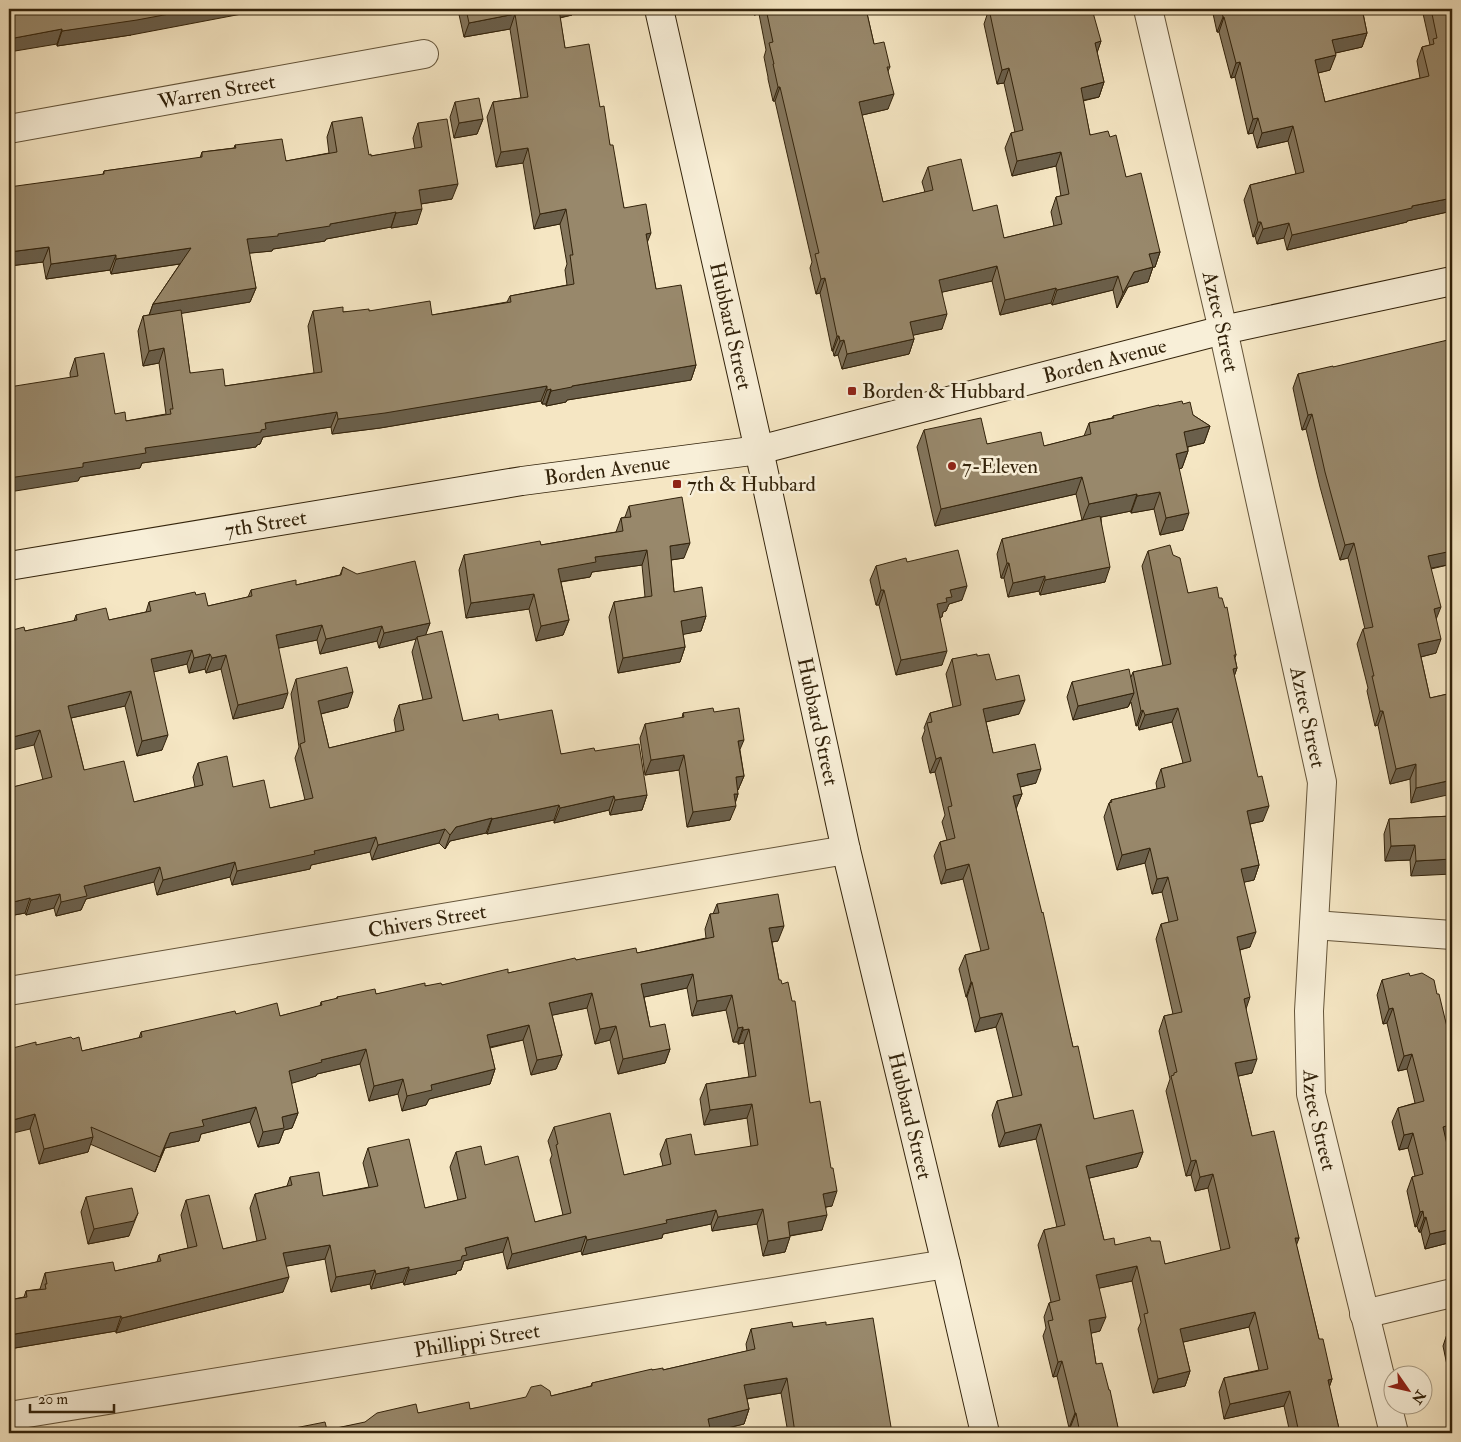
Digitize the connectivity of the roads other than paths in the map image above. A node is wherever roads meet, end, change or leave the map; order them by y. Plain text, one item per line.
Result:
1 (659, 9) edge
2 (1148, 9) edge
3 (424, 54) dead end
4 (9, 129) edge
5 (1452, 280) edge
6 (1223, 330) junction
7 (759, 450) junction
8 (522, 481) joint
9 (9, 566) edge
10 (846, 850) junction
11 (1314, 925) junction
12 (1452, 935) edge
13 (9, 991) edge
14 (946, 1264) junction
15 (1452, 1293) edge
16 (1364, 1314) junction
17 (9, 1416) edge
18 (985, 1433) edge
19 (1394, 1433) edge

1 - 7 street, Hubbard Street
2 - 6 street, Aztec Street
3 - 4 street, Warren Street
5 - 6 street, Borden Avenue
6 - 7 street, Borden Avenue
6 - 11 street, Aztec Street
7 - 8 street, Borden Avenue
7 - 10 street, Hubbard Street
8 - 9 street, 7th Street
10 - 13 street, Chivers Street
10 - 14 street, Hubbard Street
11 - 12 street
11 - 16 street, Aztec Street
14 - 17 street, Phillippi Street
14 - 18 street, Hubbard Street
15 - 16 street
16 - 19 street, Aztec Street

